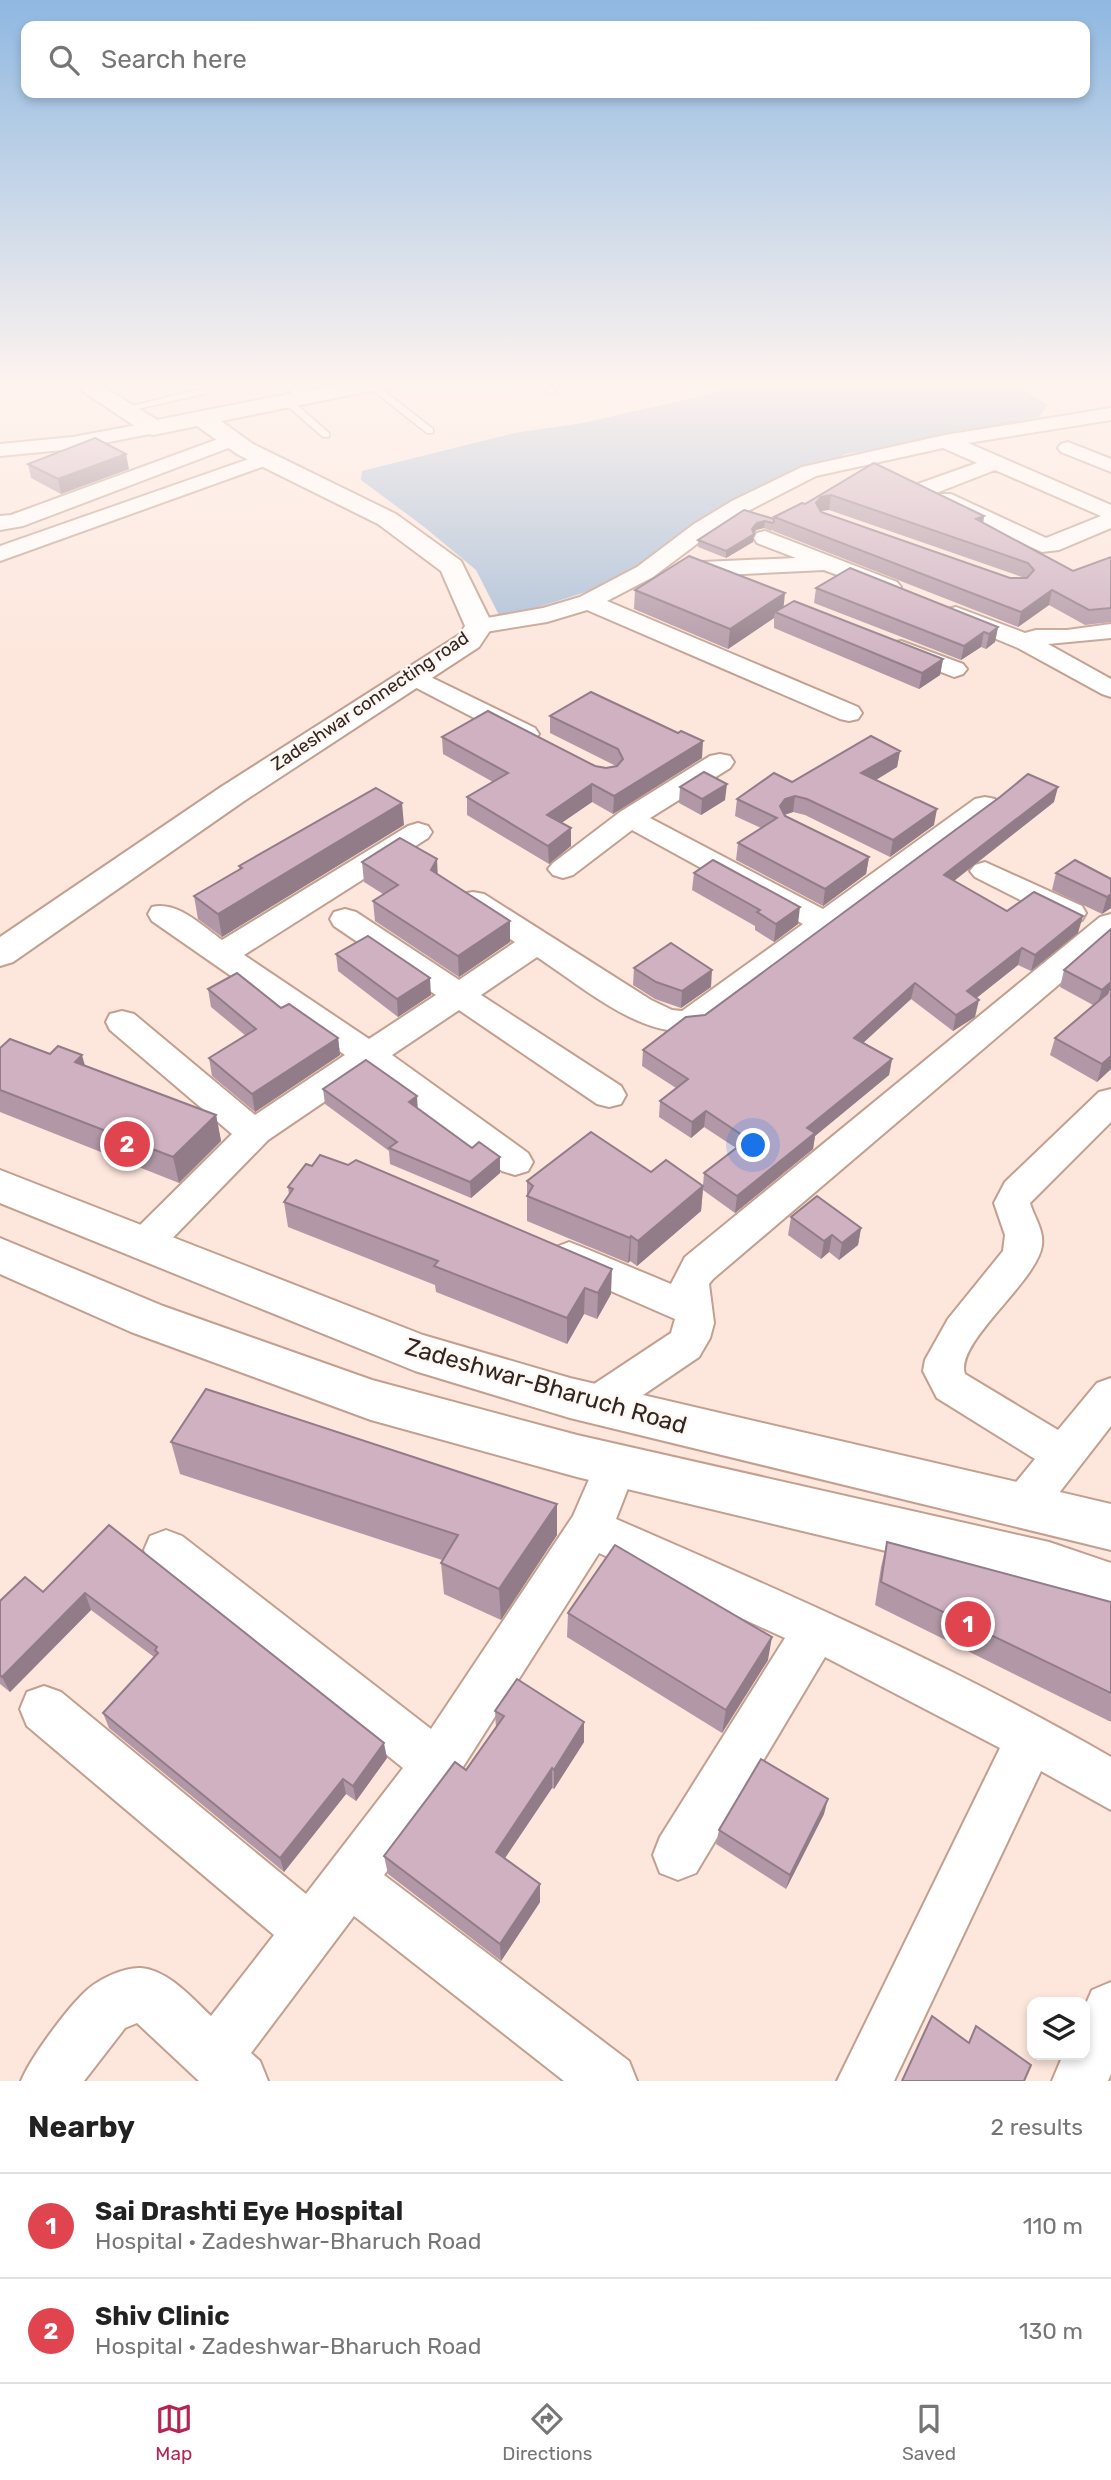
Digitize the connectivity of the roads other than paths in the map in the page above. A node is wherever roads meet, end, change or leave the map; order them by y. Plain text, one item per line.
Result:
1 (130, 478) edge
2 (212, 478) edge
3 (305, 478) edge
4 (793, 478) edge
5 (899, 478) edge
6 (953, 478) edge
7 (1030, 478) edge
8 (923, 489) junction
9 (1111, 513) edge
10 (1111, 520) edge
11 (0, 523) edge
12 (765, 538) dead end
13 (0, 554) edge
14 (668, 556) junction
15 (887, 562) edge
16 (832, 564) junction
17 (702, 569) junction
18 (864, 577) junction
19 (753, 589) edge
20 (914, 597) edge
21 (588, 602) junction
22 (939, 607) edge
23 (479, 626) junction
24 (1111, 631) edge
25 (878, 639) edge
26 (1027, 643) junction
27 (954, 669) dead end
28 (412, 676) junction
29 (1111, 689) edge
30 (849, 713) dead end
31 (545, 744) edge
32 (720, 762) dead end
33 (985, 805) edge
34 (630, 818) junction
35 (418, 832) dead end
36 (563, 869) dead end
37 (985, 871) dead end
38 (451, 887) edge
39 (163, 914) dead end
40 (345, 919) dead end
41 (825, 923) junction
42 (1108, 927) edge
43 (537, 942) junction
44 (0, 954) edge
45 (221, 955) junction
46 (456, 994) junction
47 (122, 1023) dead end
48 (367, 1054) junction
49 (609, 1095) dead end
50 (1111, 1101) edge
51 (256, 1131) junction
52 (515, 1162) dead end
53 (0, 1186) edge
54 (143, 1245) junction
55 (542, 1246) edge
56 (0, 1255) edge
57 (695, 1311) junction
58 (1111, 1395) edge
59 (597, 1404) junction
60 (1064, 1455) junction
61 (616, 1465) junction
62 (1023, 1506) junction
63 (1111, 1527) edge
64 (590, 1528) junction
65 (166, 1550) dead end
66 (1111, 1587) edge
67 (816, 1629) junction
68 (44, 1709) dead end
69 (1031, 1738) junction
70 (437, 1764) junction
71 (1111, 1785) edge
72 (678, 1855) dead end
73 (349, 1880) junction
74 (310, 1931) junction
75 (1111, 2009) edge
76 (227, 2069) edge
77 (49, 2081) edge
78 (609, 2081) edge
79 (865, 2081) edge
80 (1080, 2081) edge

1 - 11 street
2 - 13 street
3 - 23 street, Zadeshwar connecting road
4 - 14 street
5 - 8 street
6 - 8 street
7 - 9 street
8 - 10 street
12 - 16 street
14 - 17 street
14 - 21 street
15 - 18 street
16 - 17 street
16 - 18 street
17 - 19 street
18 - 20 street
21 - 23 street
21 - 30 street
22 - 26 street
23 - 28 street, Zadeshwar connecting road
24 - 26 street
25 - 27 street
26 - 29 street
28 - 31 street
28 - 44 street, Zadeshwar connecting road
32 - 34 street
33 - 41 street
34 - 36 street
34 - 41 street
35 - 45 street
37 - 42 street
38 - 43 street
39 - 45 street
40 - 46 street
41 - 43 street
42 - 57 street
43 - 46 street
45 - 48 street
46 - 48 street
46 - 49 street
47 - 51 street
48 - 51 street
48 - 52 street
50 - 60 street
51 - 54 street
53 - 54 street, Zadeshwar-Bharuch Road
54 - 59 street, Zadeshwar-Bharuch Road
55 - 57 street
56 - 61 street
57 - 59 street
58 - 60 street
59 - 62 street, Zadeshwar-Bharuch Road
60 - 62 street
61 - 64 street
61 - 66 street
62 - 63 street, Zadeshwar-Bharuch Road
64 - 67 street
64 - 70 street
65 - 70 street
67 - 69 street
67 - 72 street
68 - 74 street
69 - 71 street
69 - 79 street
70 - 73 street
73 - 74 street
73 - 78 street
74 - 76 street
75 - 80 street
76 - 77 street

